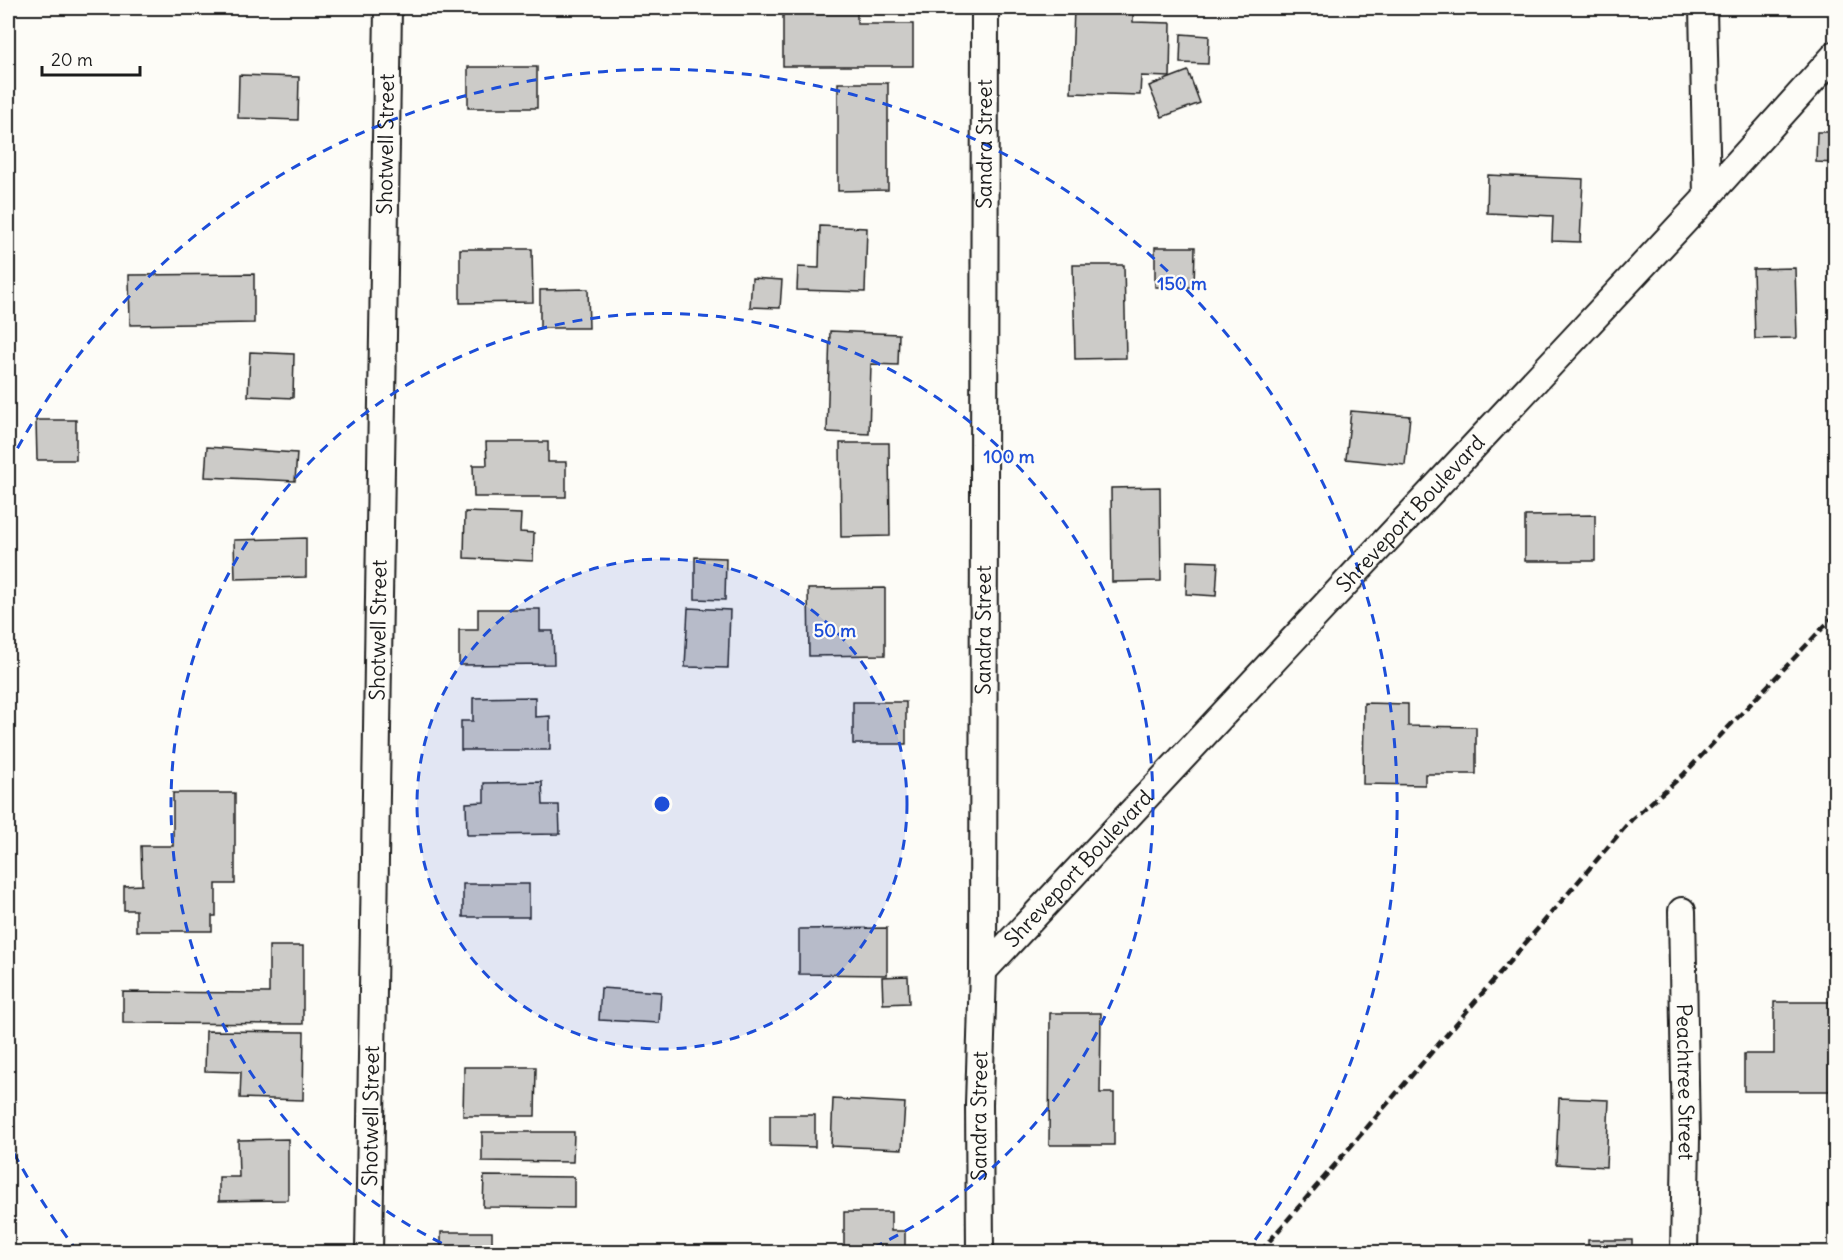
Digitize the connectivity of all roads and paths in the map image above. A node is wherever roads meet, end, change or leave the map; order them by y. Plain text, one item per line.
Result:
1 (388, 8) edge
2 (985, 8) edge
3 (1703, 8) edge
4 (1836, 54) edge
5 (1707, 196) junction
6 (1682, 911) dead end
7 (983, 971) junction
8 (369, 1252) edge
9 (980, 1252) edge
10 (1684, 1252) edge

1 - 8 street, Shotwell Street
2 - 7 street, Sandra Street
3 - 5 street
4 - 5 street, Shreveport Boulevard
5 - 7 street, Shreveport Boulevard
6 - 10 street, Peachtree Street
7 - 9 street, Sandra Street

